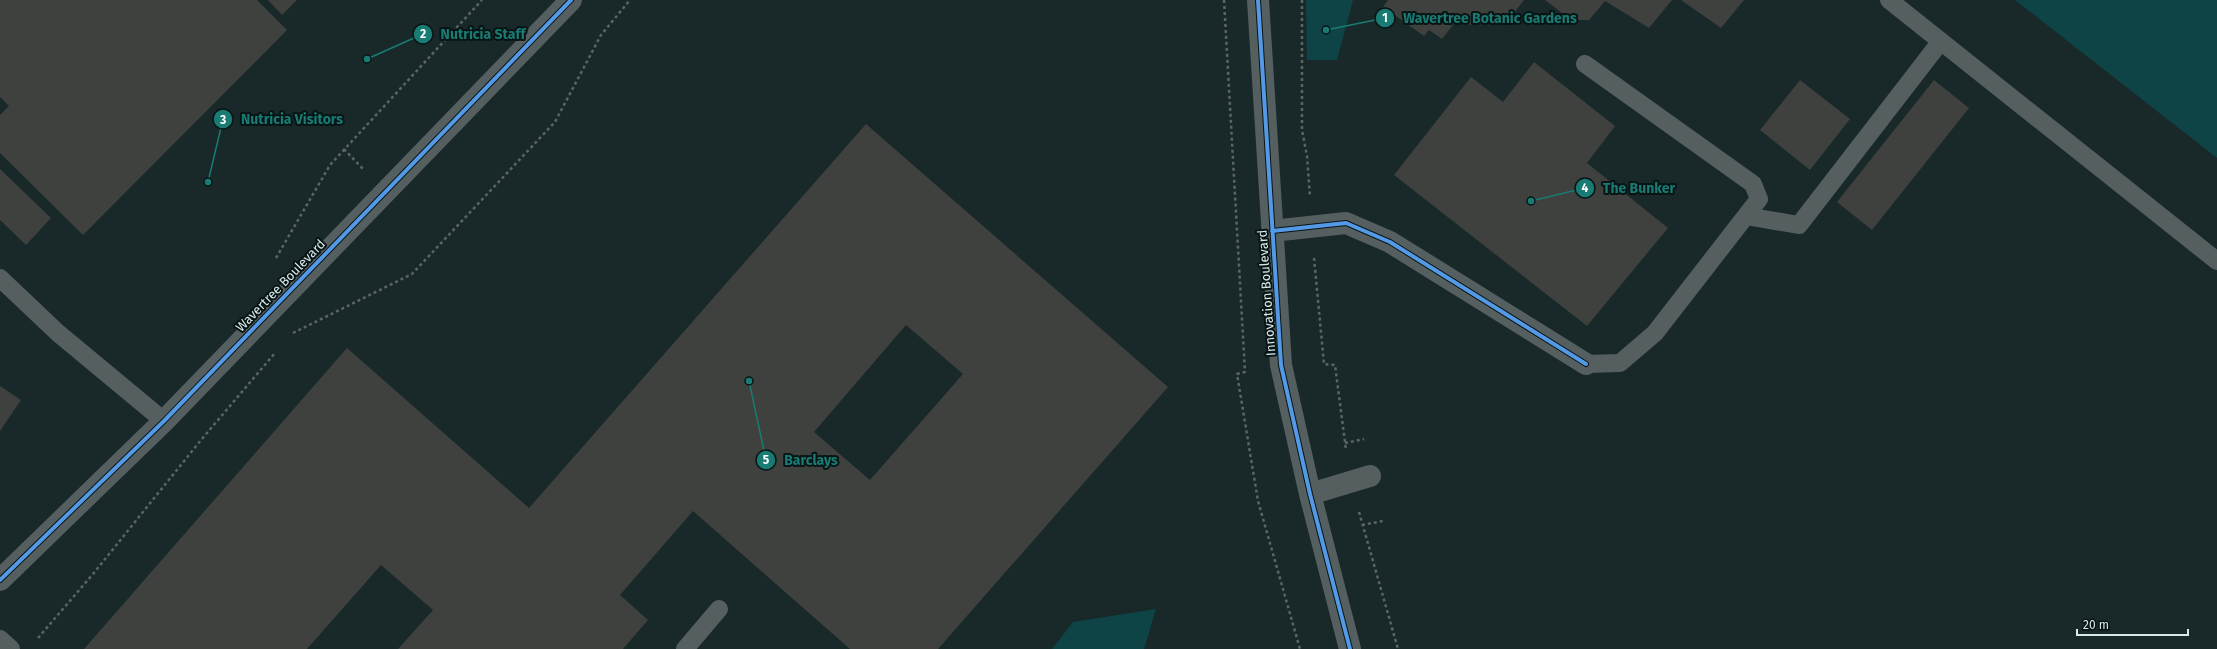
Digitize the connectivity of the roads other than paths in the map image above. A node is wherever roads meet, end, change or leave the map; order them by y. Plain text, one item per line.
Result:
1 (571, 0) edge
2 (1258, 0) edge
3 (1889, 0) edge
4 (1940, 41) junction
5 (1585, 64) dead end
6 (1746, 216) junction
7 (1272, 231) junction
8 (2217, 261) edge
9 (0, 278) edge
10 (1586, 364) joint
11 (164, 421) junction
12 (1362, 478) road end
13 (1310, 494) junction
14 (0, 580) edge
15 (719, 609) dead end
16 (0, 639) edge
17 (11, 649) edge
18 (685, 649) edge
19 (1350, 649) edge

1 - 11 street, Wavertree Boulevard
2 - 7 street, Innovation Boulevard
3 - 4 lane
4 - 6 lane
4 - 8 lane
5 - 6 lane
6 - 10 lane
7 - 10 street
7 - 13 street, Innovation Boulevard
9 - 11 lane
11 - 14 street, Wavertree Boulevard
12 - 13 street
13 - 19 street, Innovation Boulevard
15 - 18 lane
16 - 17 lane

